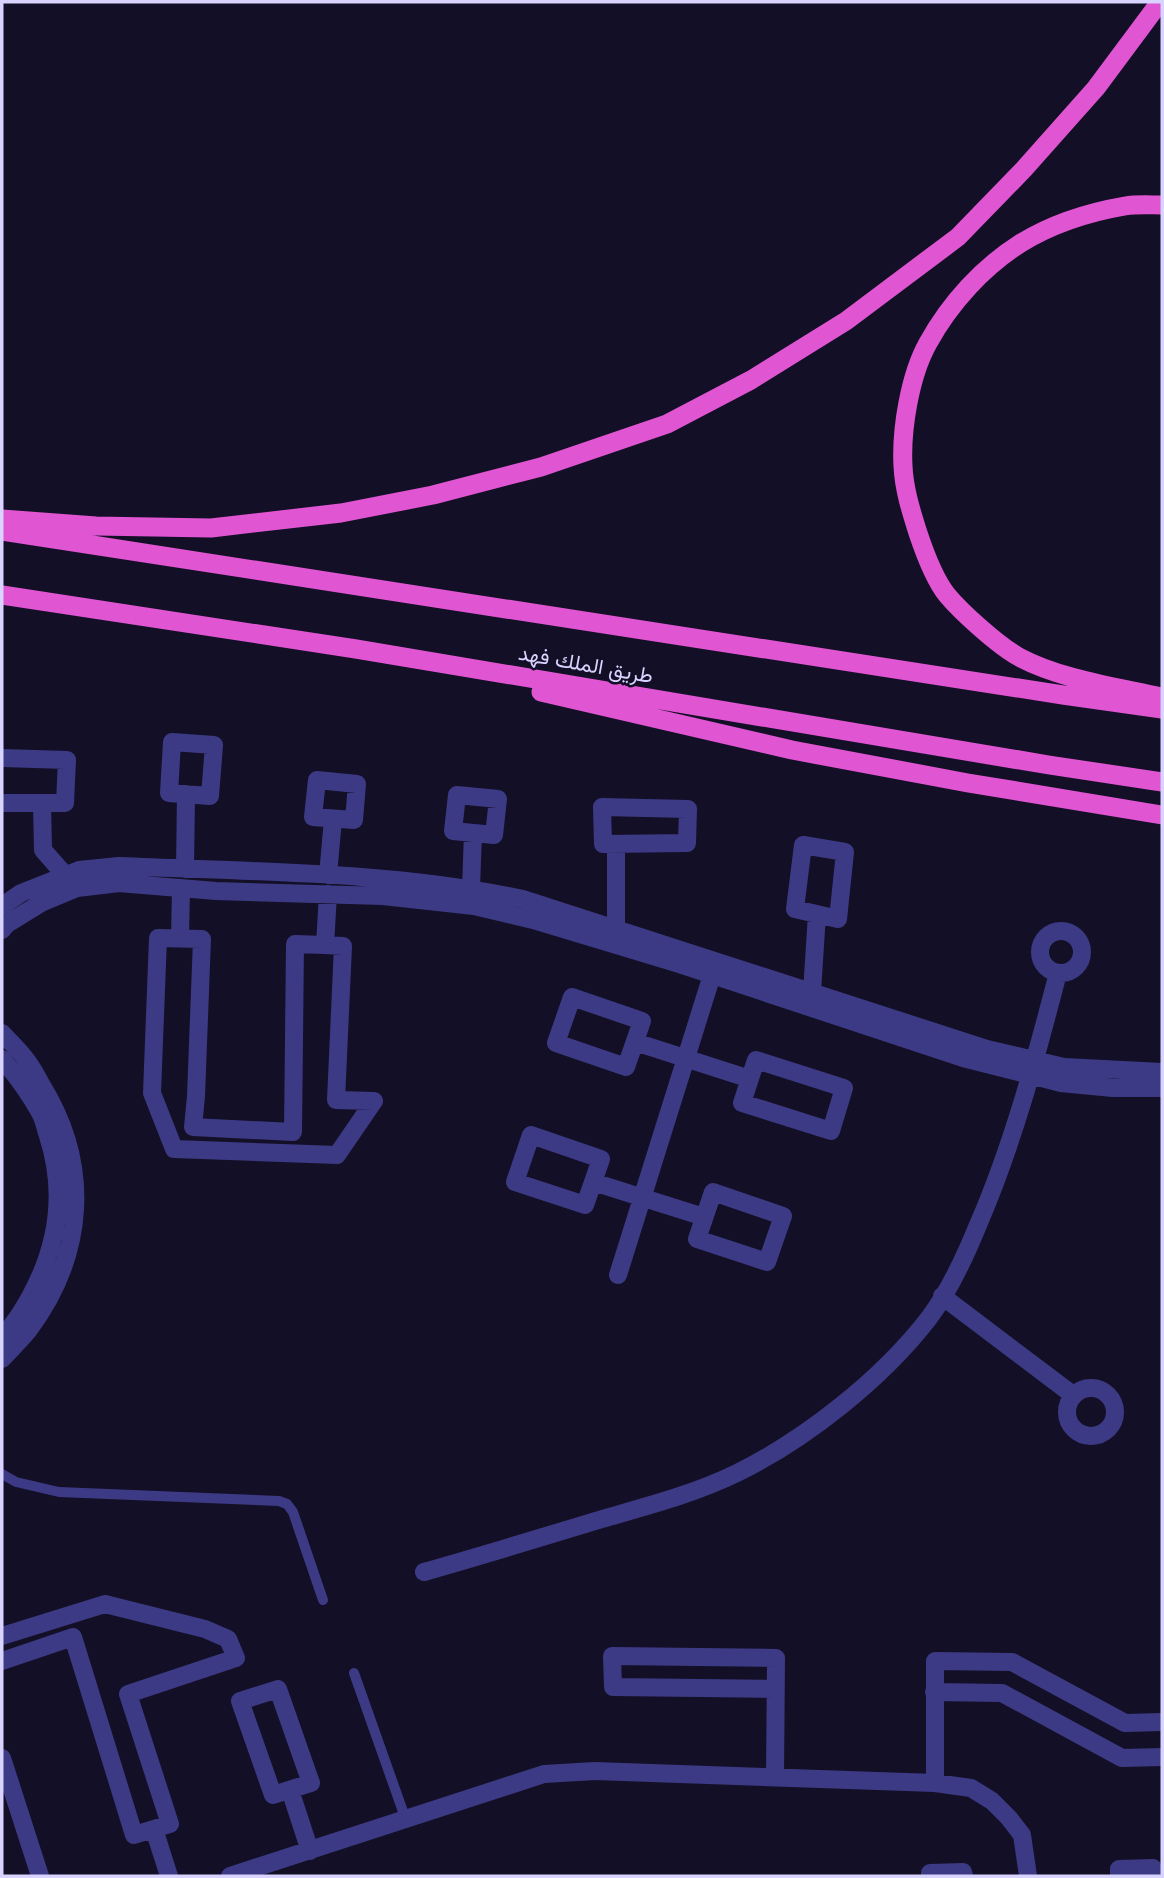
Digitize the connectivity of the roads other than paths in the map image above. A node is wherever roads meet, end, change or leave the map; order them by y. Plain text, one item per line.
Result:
1 (1160, 2) edge
2 (1162, 205) edge
3 (2, 519) edge
4 (2, 531) edge
5 (2, 595) edge
6 (356, 649) junction
7 (1162, 697) edge
8 (1162, 709) edge
9 (2, 758) edge
10 (1162, 782) edge
11 (187, 794) dead end
12 (2, 803) edge
13 (42, 803) junction
14 (1162, 815) edge
15 (333, 819) dead end
16 (473, 833) dead end
17 (616, 844) junction
18 (185, 869) junction
19 (65, 875) junction
20 (328, 875) junction
21 (181, 888) junction
22 (471, 888) junction
23 (328, 894) junction
24 (2, 906) edge
25 (817, 914) dead end
26 (616, 928) junction
27 (2, 930) edge
28 (180, 938) junction
29 (325, 945) junction
30 (1058, 973) dead end
31 (712, 975) junction
32 (812, 992) junction
33 (2, 1033) edge
34 (635, 1042) junction
35 (686, 1058) junction
36 (2, 1059) edge
37 (1033, 1068) junction
38 (1162, 1072) edge
39 (750, 1079) junction
40 (1162, 1088) edge
41 (593, 1182) junction
42 (642, 1198) junction
43 (705, 1217) junction
44 (618, 1275) dead end
45 (942, 1296) junction
46 (2, 1336) edge
47 (2, 1359) edge
48 (1073, 1395) dead end
49 (2, 1474) edge
50 (424, 1572) dead end
51 (323, 1600) dead end
52 (2, 1636) edge
53 (2, 1661) edge
54 (354, 1673) dead end
55 (775, 1689) dead end
56 (934, 1692) junction
57 (1162, 1722) edge
58 (1162, 1757) edge
59 (2, 1758) edge
60 (775, 1777) junction
61 (934, 1783) junction
62 (290, 1790) junction
63 (406, 1820) junction
64 (154, 1829) junction
65 (310, 1851) junction
66 (263, 1871) edge
67 (40, 1876) edge
68 (169, 1876) edge
69 (230, 1876) edge
70 (930, 1876) edge
71 (964, 1876) edge
72 (1028, 1876) edge
73 (1119, 1876) edge
74 (1153, 1876) edge

1 - 3 highway
2 - 7 highway
4 - 8 highway, طريق الملك فهد
5 - 6 highway, طريق الملك فهد
6 - 10 highway, طريق الملك فهد
6 - 14 highway
9 - 13 street
11 - 18 street
12 - 13 street
13 - 19 street
15 - 20 street
16 - 22 street
17 - 17 street
17 - 26 street
18 - 19 street
18 - 20 street
19 - 24 street
20 - 22 street
21 - 23 street
21 - 27 street
21 - 28 street
22 - 26 street
23 - 29 street
23 - 31 street
25 - 32 street
26 - 32 street
28 - 29 street
28 - 29 street
30 - 37 street
31 - 35 street
31 - 37 street
32 - 37 street
33 - 47 street
34 - 34 street
34 - 35 street
35 - 39 street
35 - 42 street
36 - 46 street
37 - 38 street
37 - 40 street
37 - 45 street
39 - 39 street
41 - 41 street
41 - 42 street
42 - 43 street
42 - 44 street
43 - 43 street
45 - 48 street
45 - 50 street
49 - 51 lane
52 - 64 street
53 - 64 street
54 - 63 lane
55 - 60 street
56 - 57 street
56 - 58 street
56 - 61 street
59 - 67 street
60 - 61 street
60 - 63 street
61 - 72 street
62 - 62 street
62 - 65 street
63 - 65 street
64 - 68 street
65 - 66 street
66 - 69 street
70 - 71 street
73 - 74 street

